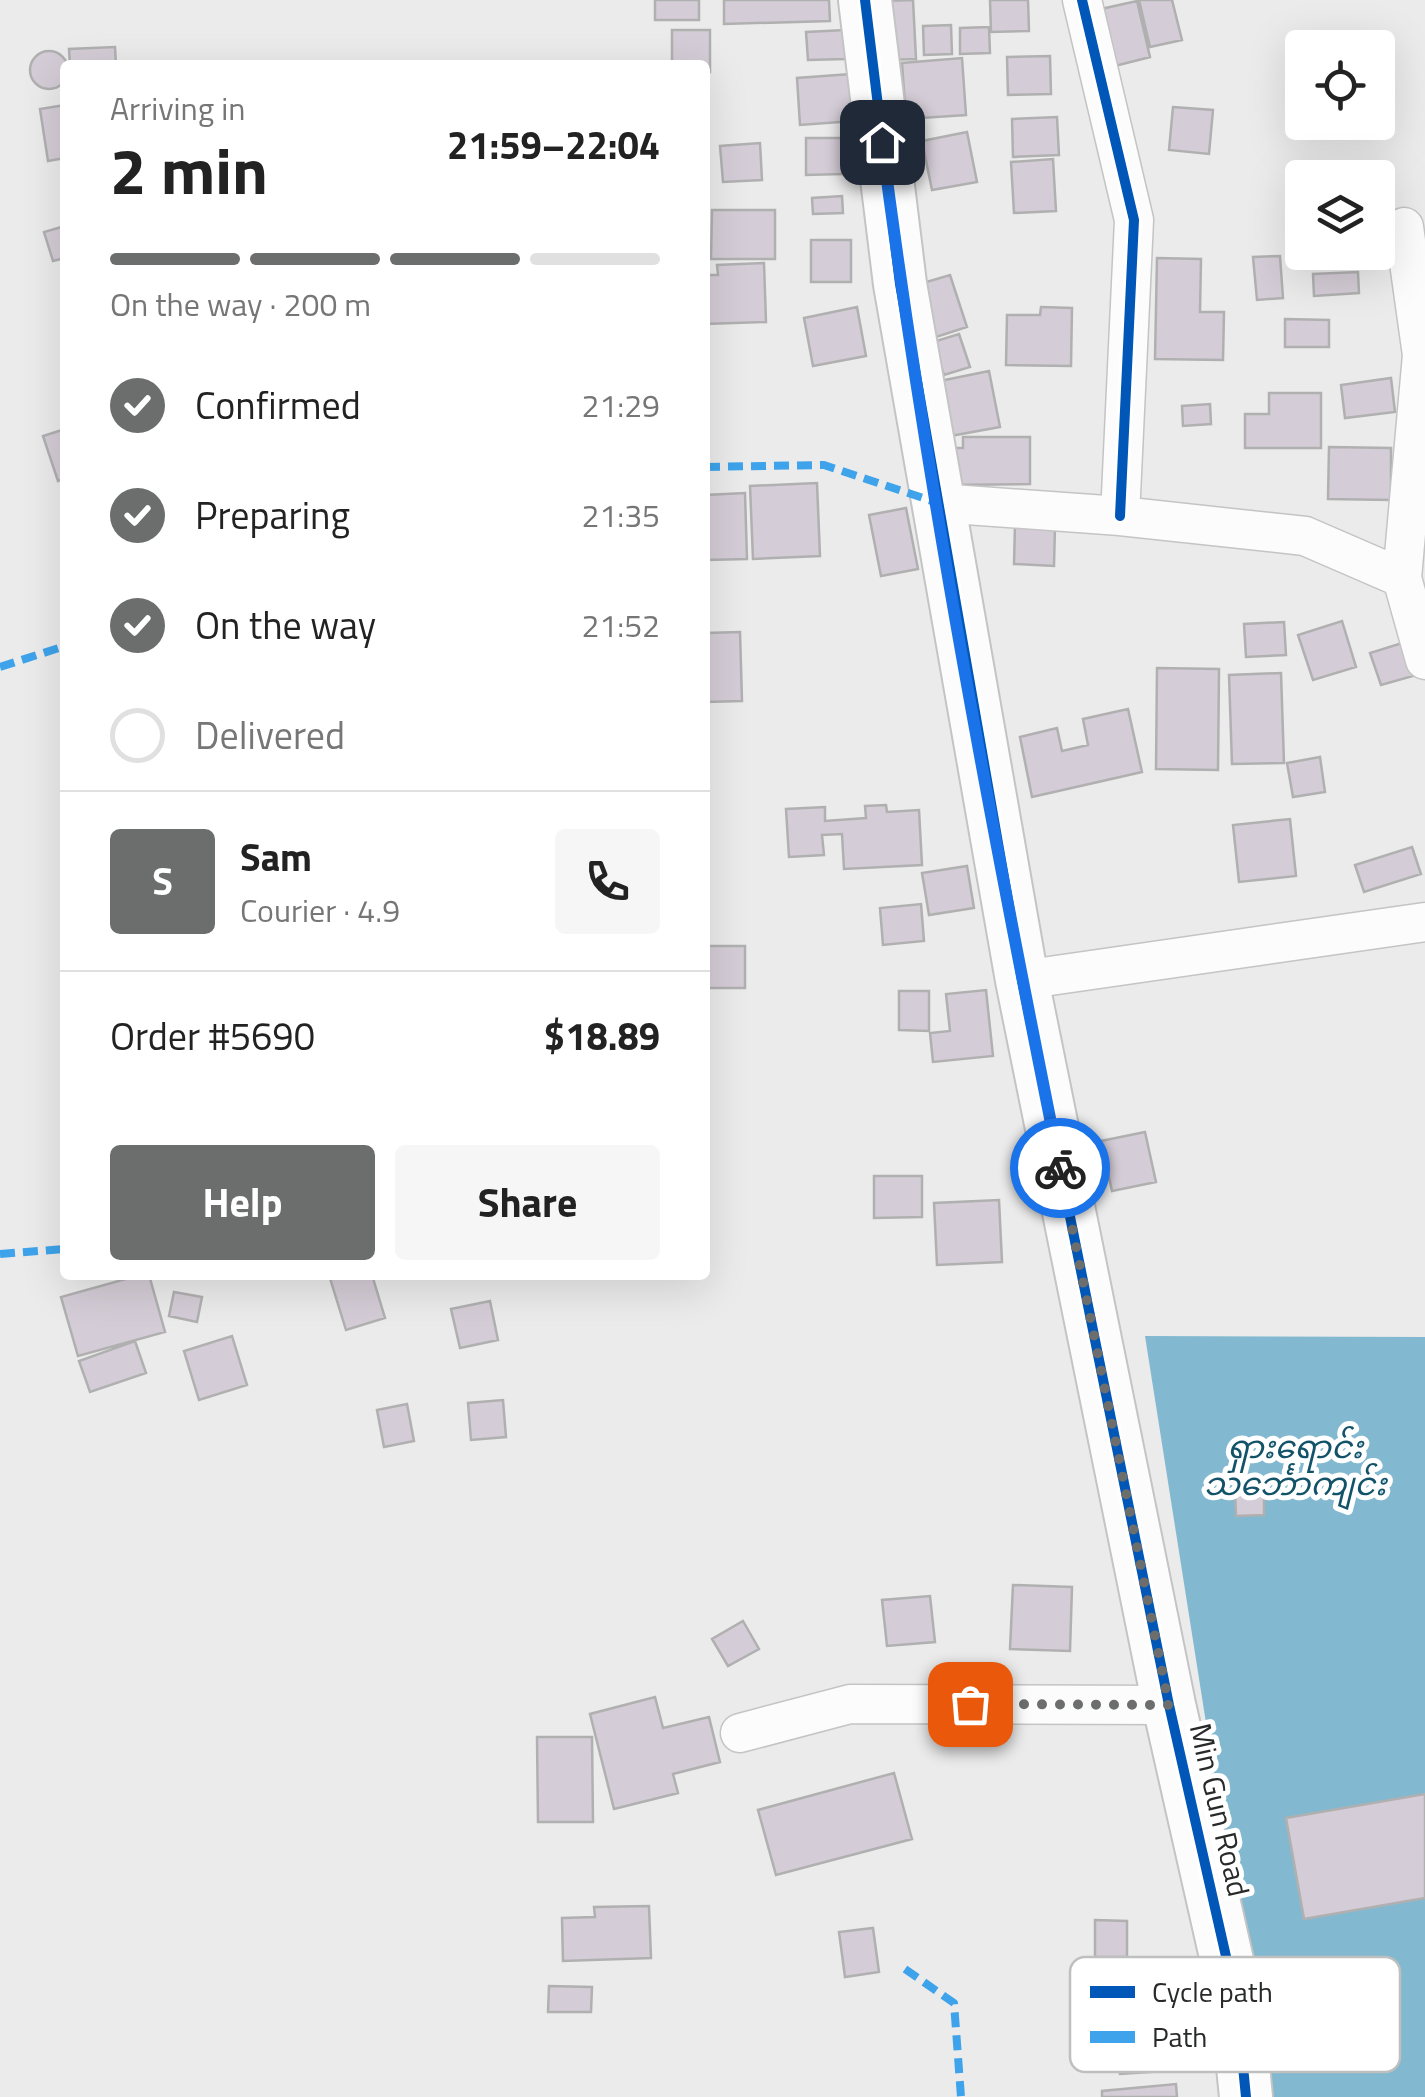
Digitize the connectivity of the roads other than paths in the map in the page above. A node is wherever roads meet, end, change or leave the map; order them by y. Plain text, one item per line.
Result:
1 (864, 0) edge
2 (1082, 0) edge
3 (1404, 227) dead end
4 (938, 503) junction
5 (1120, 516) junction
6 (1402, 578) junction
7 (1425, 660) edge
8 (1425, 922) edge
9 (1022, 980) junction
10 (1169, 1705) junction
11 (740, 1733) dead end
12 (1226, 1957) edge
13 (1244, 2072) edge
14 (1246, 2097) edge

1 - 4 street, Min Gun Road
2 - 5 street
3 - 6 street
4 - 5 street
4 - 9 street, Min Gun Road
5 - 6 street
6 - 7 street
8 - 9 street
9 - 10 street, Min Gun Road
10 - 11 street
10 - 12 street, Min Gun Road
13 - 14 street, Min Gun Road

